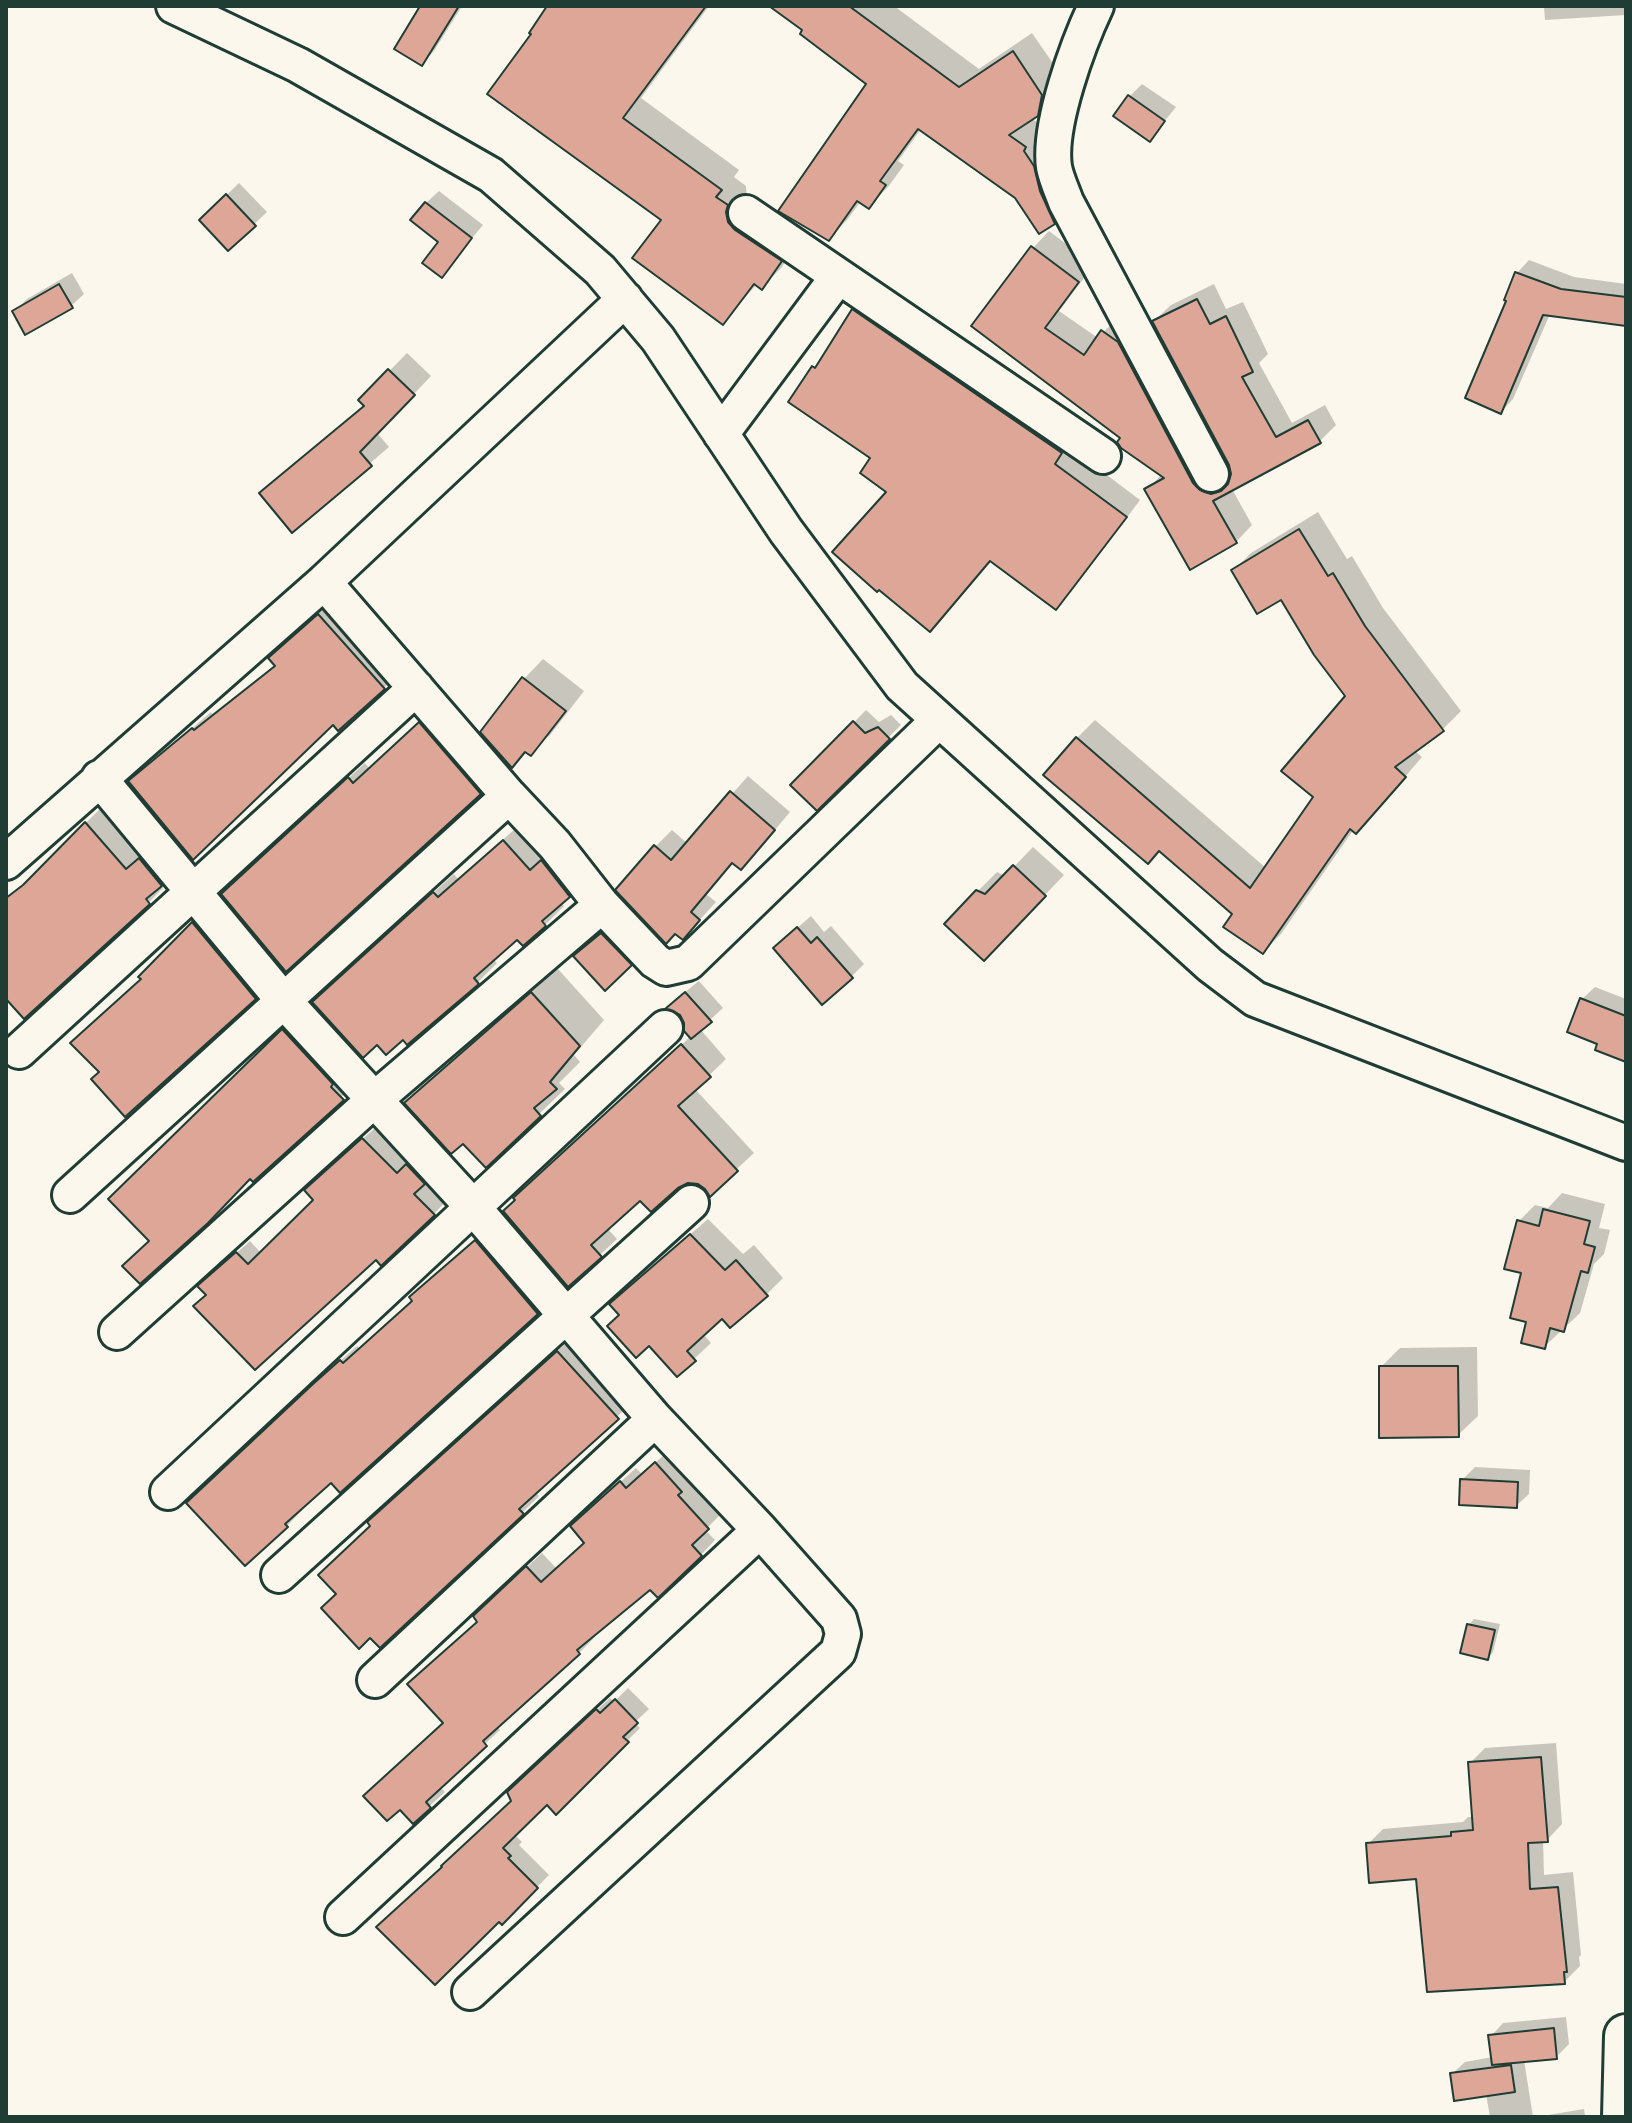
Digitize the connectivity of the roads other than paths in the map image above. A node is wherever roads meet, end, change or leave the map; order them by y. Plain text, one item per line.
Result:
1 (174, 6) edge
2 (1096, 6) edge
3 (746, 213) dead end
4 (837, 278) junction
5 (625, 299) junction
6 (721, 434) junction
7 (1103, 456) dead end
8 (1211, 474) dead end
9 (324, 582) junction
10 (416, 688) junction
11 (939, 720) junction
12 (99, 778) junction
13 (509, 796) junction
14 (6, 862) edge
15 (192, 894) junction
16 (602, 905) junction
17 (283, 1000) junction
18 (665, 1028) dead end
19 (19, 1051) dead end
20 (374, 1100) junction
21 (1626, 1143) edge
22 (70, 1195) dead end
23 (691, 1203) dead end
24 (472, 1206) junction
25 (567, 1316) junction
26 (117, 1332) dead end
27 (655, 1419) junction
28 (168, 1492) dead end
29 (760, 1530) junction
30 (279, 1575) dead end
31 (375, 1680) dead end
32 (343, 1917) dead end
33 (470, 1992) dead end
34 (1626, 2036) edge
35 (1624, 2117) edge

1 - 5 street
2 - 8 street
3 - 4 street
4 - 6 street
4 - 7 street
5 - 6 street
5 - 9 street
6 - 11 street
9 - 10 street
9 - 12 street
10 - 13 street
10 - 15 street
11 - 16 street
11 - 21 street
12 - 14 street
12 - 15 street
13 - 16 street
13 - 17 street
15 - 17 street
15 - 19 street
16 - 20 street
17 - 20 street
17 - 22 street
18 - 24 street
20 - 24 street
20 - 26 street
23 - 25 street
24 - 25 street
24 - 28 street
25 - 27 street
25 - 30 street
27 - 29 street
27 - 31 street
29 - 32 street
29 - 33 street
34 - 35 street

